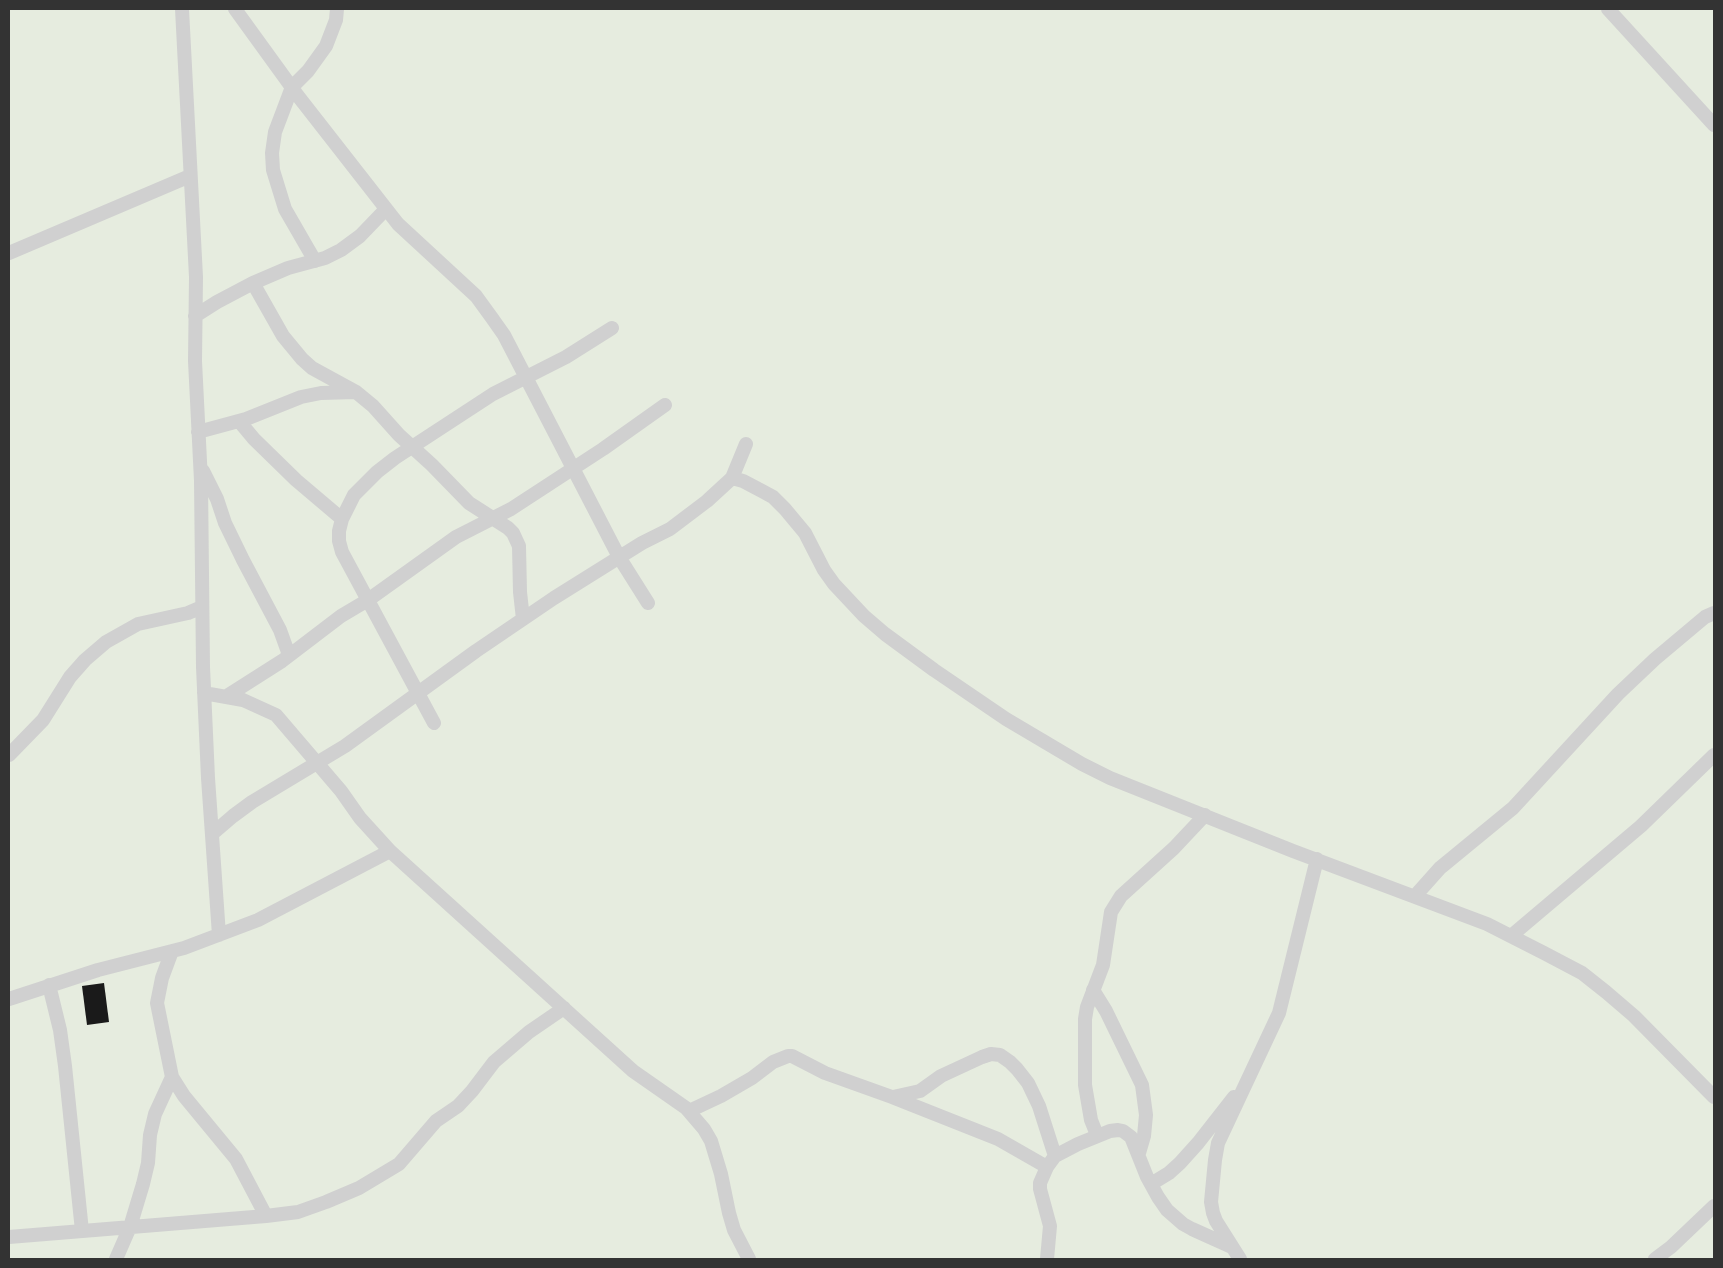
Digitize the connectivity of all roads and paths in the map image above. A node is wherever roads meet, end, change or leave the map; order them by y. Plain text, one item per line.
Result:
1 (182, 9) edge
2 (235, 9) edge
3 (337, 9) edge
4 (1608, 9) edge
5 (292, 87) junction
6 (1714, 125) edge
7 (190, 176) junction
8 (386, 209) junction
9 (9, 253) edge
10 (315, 261) junction
11 (253, 283) junction
12 (195, 316) junction
13 (612, 328) dead end
14 (526, 378) junction
15 (356, 392) junction
16 (665, 404) dead end
17 (239, 421) junction
18 (198, 432) junction
19 (746, 444) dead end
20 (411, 446) junction
21 (200, 465) junction
22 (574, 468) junction
23 (732, 478) junction
24 (493, 518) junction
25 (342, 519) junction
26 (619, 557) junction
27 (368, 600) junction
28 (648, 603) dead end
29 (202, 606) junction
30 (1714, 613) edge
31 (522, 619) junction
32 (289, 655) junction
33 (204, 693) junction
34 (419, 694) junction
35 (227, 696) junction
36 (434, 723) dead end
37 (9, 755) edge
38 (1714, 755) edge
39 (318, 764) junction
40 (1205, 815) junction
41 (212, 834) junction
42 (390, 851) junction
43 (1317, 859) junction
44 (1415, 896) junction
45 (219, 935) junction
46 (1511, 936) junction
47 (172, 951) junction
48 (49, 985) junction
49 (1093, 990) junction
50 (9, 999) edge
51 (564, 1008) junction
52 (172, 1076) junction
53 (1248, 1081) junction
54 (892, 1097) junction
55 (1714, 1097) edge
56 (688, 1111) junction
57 (1097, 1136) junction
58 (1139, 1153) junction
59 (1051, 1162) junction
60 (1151, 1184) junction
61 (1714, 1206) edge
62 (266, 1216) junction
63 (130, 1227) junction
64 (82, 1231) junction
65 (9, 1237) edge
66 (1232, 1247) junction
67 (116, 1259) edge
68 (749, 1259) edge
69 (1047, 1259) edge
70 (1240, 1259) edge
71 (1655, 1259) edge

1 - 7 street
2 - 5 street
3 - 5 street
4 - 6 street
5 - 8 street
5 - 10 street
7 - 9 street
7 - 12 street
8 - 10 street
8 - 14 street
10 - 11 street
11 - 12 street
11 - 15 street
12 - 18 street
13 - 14 street
14 - 20 street
14 - 22 street
15 - 17 street
15 - 20 street
16 - 22 street
17 - 18 street
17 - 25 street
18 - 21 street
19 - 23 street
20 - 24 street
20 - 25 street
21 - 29 street
21 - 32 street
22 - 24 street
22 - 26 street
23 - 26 street
23 - 40 street
24 - 27 street
24 - 31 street
25 - 27 street
26 - 28 street
26 - 31 street
27 - 32 street
27 - 34 street
29 - 33 street
29 - 37 street
30 - 44 street
31 - 34 street
32 - 35 street
33 - 35 street
33 - 41 street
34 - 36 street
34 - 39 street
35 - 39 street
38 - 46 street
39 - 41 street
39 - 42 street
40 - 43 street
40 - 49 street
41 - 45 street
42 - 45 street
42 - 51 street
43 - 44 street
43 - 53 street
44 - 46 street
45 - 47 street
46 - 55 street
47 - 48 street
47 - 52 street
48 - 50 street
48 - 64 street
49 - 57 street
49 - 58 street
51 - 56 street
51 - 62 street
52 - 62 street
52 - 63 street
53 - 60 street
53 - 66 street
54 - 56 street
54 - 59 street
54 - 59 street
56 - 68 street
57 - 58 street
57 - 59 street
58 - 60 street
59 - 69 street
60 - 66 street
61 - 71 street
62 - 63 street
63 - 64 street
63 - 67 street
64 - 65 street
66 - 70 street

